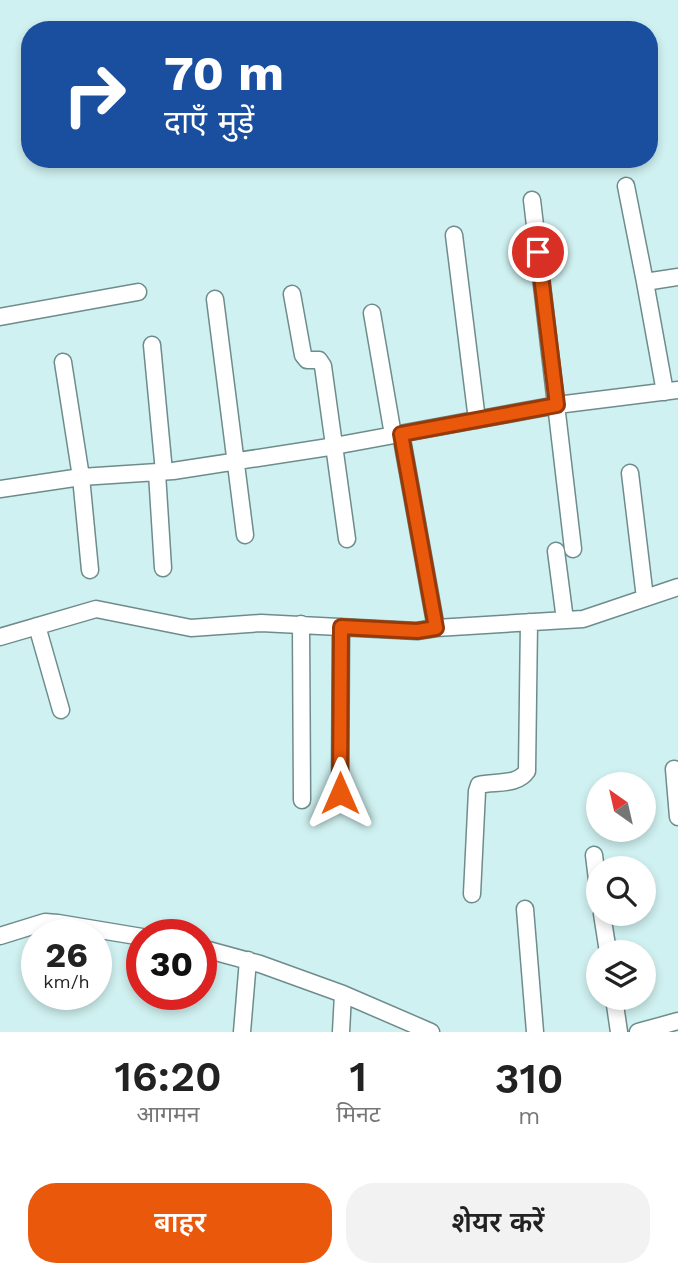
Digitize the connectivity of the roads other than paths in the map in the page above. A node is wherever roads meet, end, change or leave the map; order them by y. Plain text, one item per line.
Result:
1 (626, 186) dead end
2 (532, 200) dead end
3 (454, 235) dead end
4 (678, 277) edge
5 (645, 282) junction
6 (138, 292) dead end
7 (292, 294) dead end
8 (215, 299) dead end
9 (372, 313) dead end
10 (0, 317) edge
11 (152, 345) dead end
12 (63, 362) dead end
13 (671, 391) edge
14 (557, 405) junction
15 (477, 420) junction
16 (397, 434) junction
17 (334, 446) junction
18 (235, 461) junction
19 (160, 472) junction
20 (630, 473) dead end
21 (81, 477) junction
22 (0, 489) edge
23 (245, 535) dead end
24 (347, 539) dead end
25 (573, 549) dead end
26 (556, 551) dead end
27 (163, 568) dead end
28 (90, 570) dead end
29 (678, 587) edge
30 (645, 598) junction
31 (565, 620) junction
32 (529, 622) junction
33 (301, 624) junction
34 (37, 626) junction
35 (341, 627) junction
36 (436, 628) junction
37 (0, 637) edge
38 (61, 710) dead end
39 (674, 769) dead end
40 (340, 793) dead end
41 (302, 800) dead end
42 (678, 817) edge
43 (472, 894) dead end
44 (525, 909) dead end
45 (126, 934) edge
46 (0, 936) edge
47 (217, 952) edge
48 (248, 960) junction
49 (342, 994) junction
50 (616, 1010) edge
51 (678, 1021) edge
52 (242, 1032) edge
53 (341, 1032) edge
54 (431, 1032) edge
55 (535, 1032) edge
56 (619, 1032) edge
57 (638, 1032) edge

1 - 5 street
2 - 14 street
3 - 15 street
4 - 5 street
5 - 13 street
6 - 10 street
7 - 17 street
8 - 18 street
9 - 16 street
11 - 19 street
12 - 21 street
13 - 14 street
14 - 15 street
14 - 25 street
15 - 16 street
16 - 17 street
16 - 36 street
17 - 18 street
17 - 24 street
18 - 19 street
18 - 23 street
19 - 21 street
19 - 27 street
20 - 30 street
21 - 22 street
21 - 28 street
26 - 31 street
29 - 30 street
30 - 31 street
31 - 32 street
32 - 36 street
32 - 43 street
33 - 34 street
33 - 35 street
33 - 41 street
34 - 37 street
34 - 38 street
35 - 36 street
35 - 40 street
39 - 42 street
44 - 55 street
45 - 46 street
47 - 48 street
48 - 49 street
48 - 52 street
49 - 53 street
49 - 54 street
50 - 56 street
51 - 57 street

